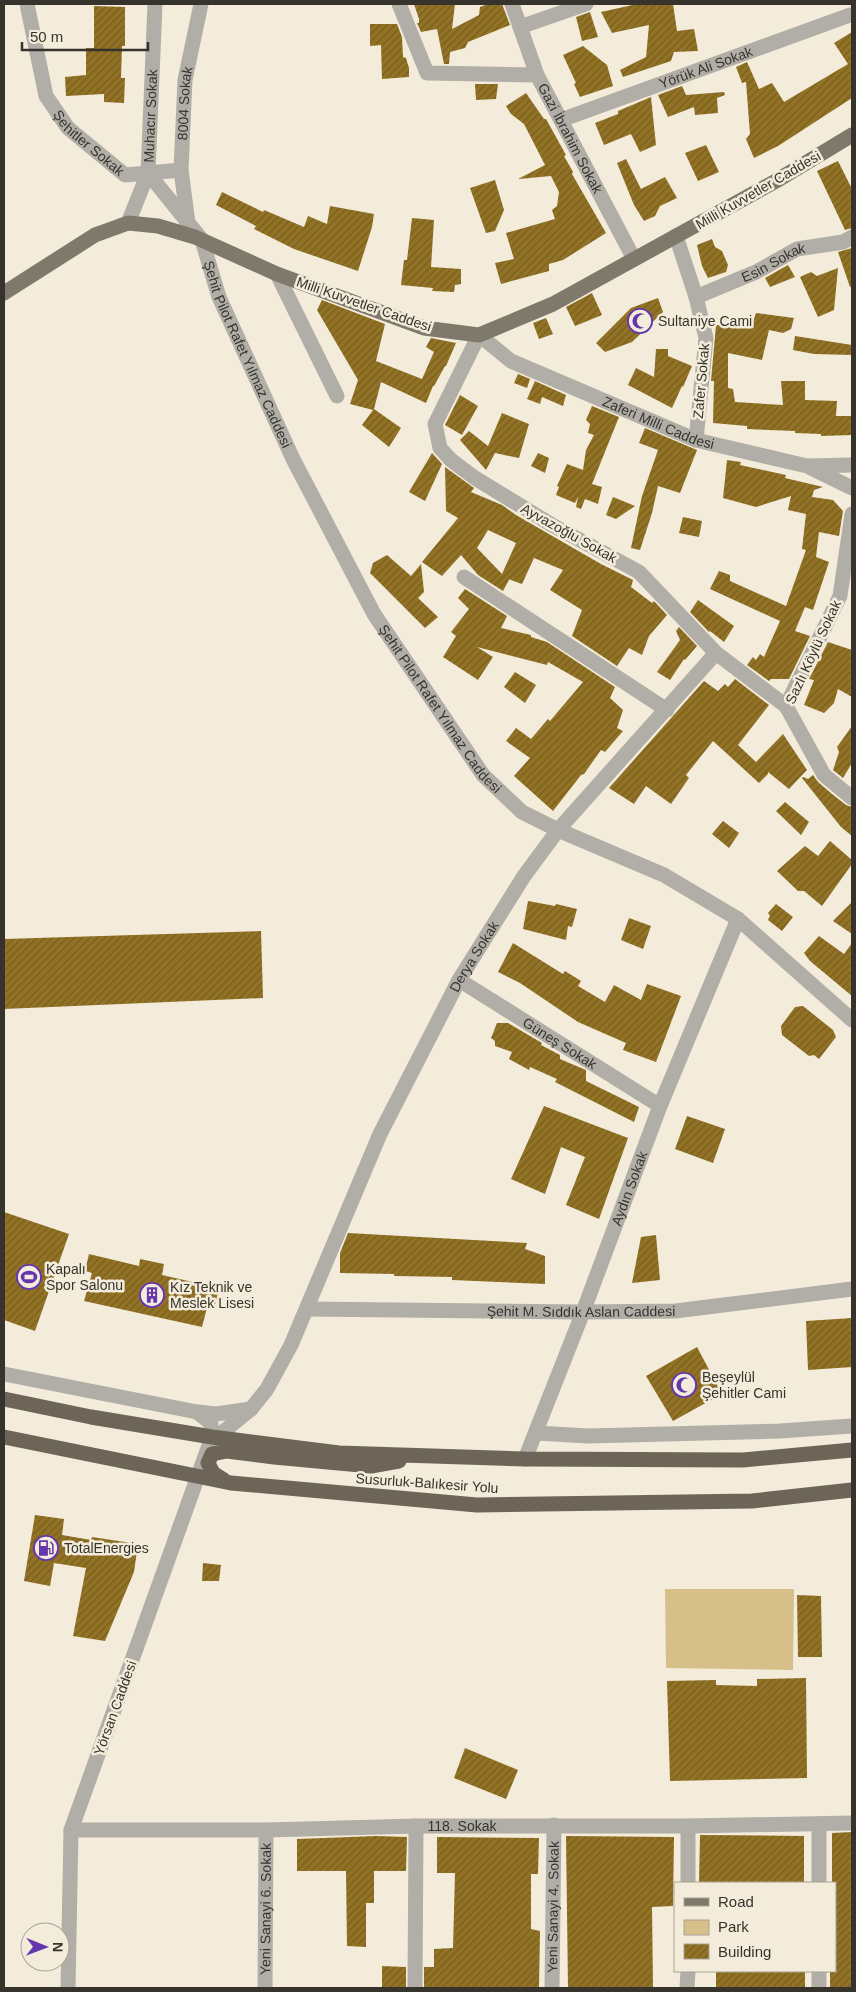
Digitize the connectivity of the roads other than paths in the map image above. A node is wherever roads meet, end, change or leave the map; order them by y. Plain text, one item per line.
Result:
1 (27, 4) edge
2 (155, 4) edge
3 (201, 4) edge
4 (400, 4) edge
5 (512, 4) edge
6 (586, 4) edge
7 (848, 13) edge
8 (520, 27) junction
9 (537, 75) junction
10 (561, 120) junction
11 (852, 135) edge
12 (181, 170) junction
13 (148, 173) junction
14 (188, 222) junction
15 (128, 223) junction
16 (676, 236) junction
17 (852, 237) edge
18 (202, 240) junction
19 (634, 259) junction
20 (277, 274) junction
21 (4, 293) edge
22 (696, 297) junction
23 (479, 335) junction
24 (337, 396) dead end
25 (696, 440) junction
26 (852, 465) edge
27 (807, 466) junction
28 (852, 488) edge
29 (852, 514) edge
30 (464, 578) dead end
31 (716, 653) junction
32 (786, 706) junction
33 (667, 710) junction
34 (852, 798) edge
35 (558, 830) junction
36 (738, 919) junction
37 (459, 980) junction
38 (852, 1020) edge
39 (660, 1106) junction
40 (852, 1289) edge
41 (307, 1309) junction
42 (583, 1312) junction
43 (4, 1374) edge
44 (4, 1399) edge
45 (251, 1409) junction
46 (197, 1412) junction
47 (852, 1426) edge
48 (536, 1433) junction
49 (212, 1436) junction
50 (4, 1437) edge
51 (852, 1450) edge
52 (428, 1456) junction
53 (525, 1459) junction
54 (197, 1477) junction
55 (231, 1484) junction
56 (852, 1490) edge
57 (852, 1823) edge
58 (819, 1824) junction
59 (554, 1825) junction
60 (416, 1826) junction
61 (688, 1826) junction
62 (71, 1830) junction
63 (266, 1830) junction
64 (688, 1882) edge
65 (819, 1882) edge
66 (688, 1972) edge
67 (819, 1972) edge
68 (68, 1988) edge
69 (265, 1988) edge
70 (415, 1988) edge
71 (552, 1988) edge
72 (687, 1988) edge
73 (819, 1988) edge

1 - 13 street, Şehitler Sokak
2 - 13 street, Muhacır Sokak
3 - 12 street, 8004 Sokak
4 - 9 street, Gazi İbrahim Sokak
5 - 8 street
6 - 8 street
7 - 10 street, Yörük Ali Sokak
8 - 9 street
9 - 10 street, Gazi İbrahim Sokak
10 - 19 street, Gazi İbrahim Sokak
11 - 16 main road, Milli Kuvvetler Caddesi
12 - 13 street
12 - 14 street, 8004 Sokak
13 - 14 street, Şehitler Sokak
13 - 15 street, Muhacır Sokak
14 - 18 street, Şehitler Sokak
15 - 18 main road, Milli Kuvvetler Caddesi
15 - 21 main road, Milli Kuvvetler Caddesi
16 - 19 main road, Milli Kuvvetler Caddesi
16 - 22 street, Zafer Sokak
17 - 22 street, Esin Sokak
18 - 20 main road, Milli Kuvvetler Caddesi
18 - 35 street, Şehit Pilot Rafet Yılmaz Caddesi
19 - 23 main road, Milli Kuvvetler Caddesi
20 - 23 main road, Milli Kuvvetler Caddesi
20 - 24 street
22 - 25 street, Zafer Sokak
23 - 25 street, Zaferi Milli Caddesi
23 - 31 street, Ayvazoğlu Sokak
25 - 27 street, Zaferi Milli Caddesi
26 - 27 street, Zaferi Milli Caddesi
27 - 28 street
29 - 32 street, Sazlı Köylü Sokak
30 - 33 street
31 - 32 street, Ayvazoğlu Sokak
31 - 33 street, Derya Sokak
32 - 34 street, Sazlı Köylü Sokak
33 - 35 street, Derya Sokak
35 - 36 street, Şehit Pilot Rafet Yılmaz Caddesi
35 - 37 street, Derya Sokak
36 - 38 street, Şehit Pilot Rafet Yılmaz Caddesi
36 - 39 street, Aydın Sokak
37 - 39 street, Güneş Sokak
37 - 41 street, Derya Sokak
39 - 42 street, Aydın Sokak
40 - 42 street, Şehit M. Sıddık Aslan Caddesi
41 - 42 street, Şehit M. Sıddık Aslan Caddesi
41 - 45 street, Derya Sokak
42 - 48 street, Aydın Sokak
43 - 46 street
44 - 49 highway, Susurluk-Balıkesir Yolu
45 - 46 street
45 - 49 street, Derya Sokak
46 - 49 street
47 - 48 street
48 - 53 street, Aydın Sokak
49 - 52 highway, Susurluk-Balıkesir Yolu
49 - 54 street, Yörsan Caddesi
50 - 54 highway, Susurluk-Balıkesir Yolu
51 - 53 highway, Susurluk-Balıkesir Yolu
52 - 53 highway, Susurluk-Balıkesir Yolu
52 - 55 highway
54 - 55 highway, Susurluk-Balıkesir Yolu
54 - 62 street, Yörsan Caddesi
55 - 56 highway, Susurluk-Balıkesir Yolu
57 - 58 street, 118. Sokak
58 - 61 street, 118. Sokak
58 - 65 street
59 - 60 street, 118. Sokak
59 - 61 street, 118. Sokak
59 - 71 street, Yeni Sanayi 4. Sokak
60 - 63 street, 118. Sokak
60 - 70 street
61 - 64 street
62 - 63 street, 118. Sokak
62 - 68 street, Yörsan Caddesi
63 - 69 street, Yeni Sanayi 6. Sokak
66 - 72 street
67 - 73 street

